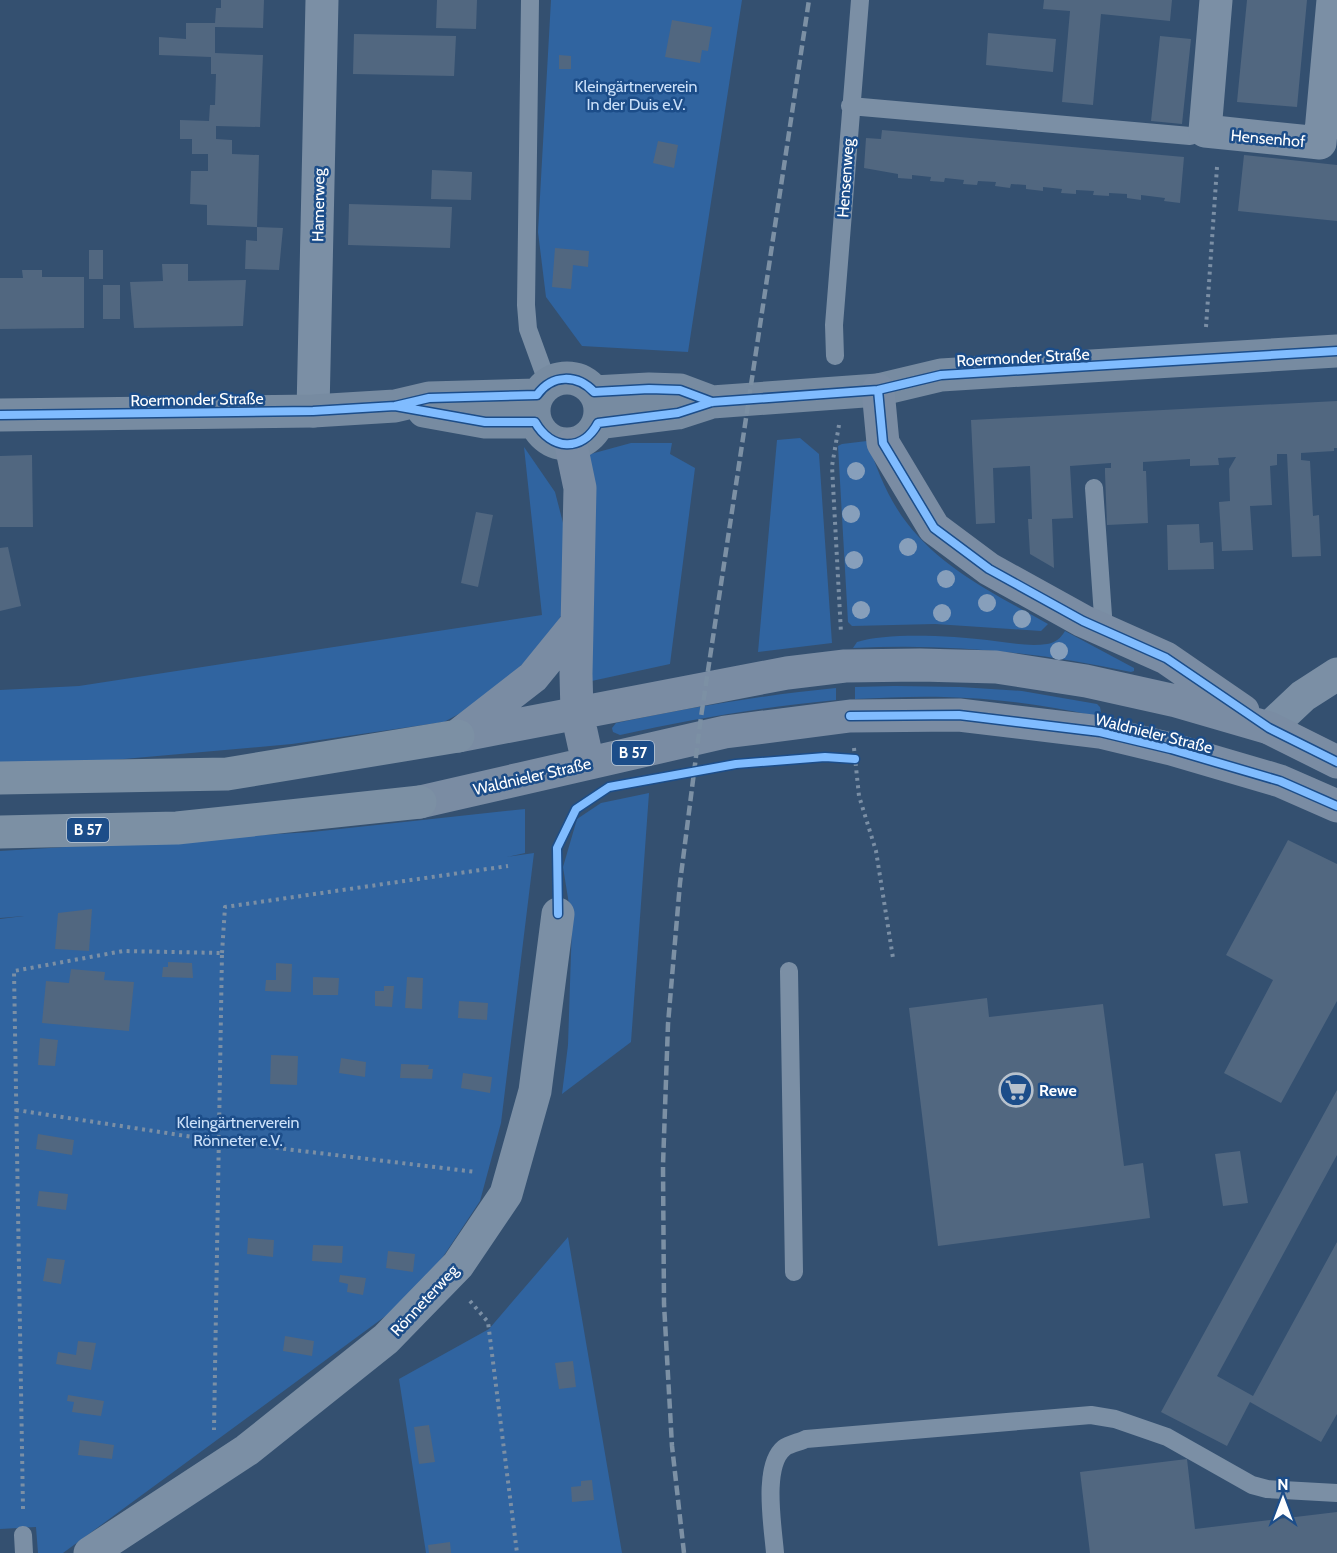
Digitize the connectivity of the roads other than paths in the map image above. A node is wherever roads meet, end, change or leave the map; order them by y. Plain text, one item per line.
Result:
1 (322, 0) edge
2 (530, 0) edge
3 (860, 0) edge
4 (1216, 0) edge
5 (1333, 0) edge
6 (850, 106) junction
7 (1212, 132) junction
8 (1337, 351) edge
9 (835, 356) dead end
10 (878, 390) junction
11 (594, 392) junction
12 (540, 400) junction
13 (712, 402) junction
14 (313, 411) junction
15 (0, 415) edge
16 (598, 423) junction
17 (571, 445) junction
18 (1094, 488) dead end
19 (577, 623) junction
20 (1104, 630) junction
21 (1337, 674) edge
22 (577, 713) junction
23 (1269, 728) junction
24 (458, 736) junction
25 (1337, 762) edge
26 (588, 763) junction
27 (0, 778) edge
28 (420, 802) joint
29 (1337, 807) edge
30 (0, 832) edge
31 (558, 914) road end
32 (789, 971) dead end
33 (794, 1272) dead end
34 (1337, 1493) edge
35 (90, 1553) edge
36 (775, 1553) edge

1 - 14 street, Hamerweg
2 - 12 lane
3 - 6 lane, Hensenweg
4 - 7 street
5 - 7 street, Hensenhof
6 - 7 lane
6 - 9 lane, Hensenweg
8 - 10 main road, Roermonder Straße
10 - 13 main road, Roermonder Straße
10 - 20 main road
11 - 12 main road, Roermonder Straße
11 - 13 main road, Roermonder Straße
11 - 16 main road
12 - 14 main road, Roermonder Straße
12 - 17 main road
13 - 16 main road, Roermonder Straße
14 - 15 main road, Roermonder Straße
16 - 17 main road
17 - 19 main road
18 - 20 lane
19 - 22 main road
19 - 24 main road
20 - 23 main road
21 - 23 street
22 - 23 main road
22 - 24 main road
22 - 26 main road
23 - 25 main road
24 - 27 highway
26 - 28 main road, Waldnieler Straße / B 57
26 - 29 main road, Waldnieler Straße / B 57
28 - 30 highway, Waldnieler Straße / B 57
31 - 35 street, Rönneterweg
32 - 33 lane
34 - 36 lane

